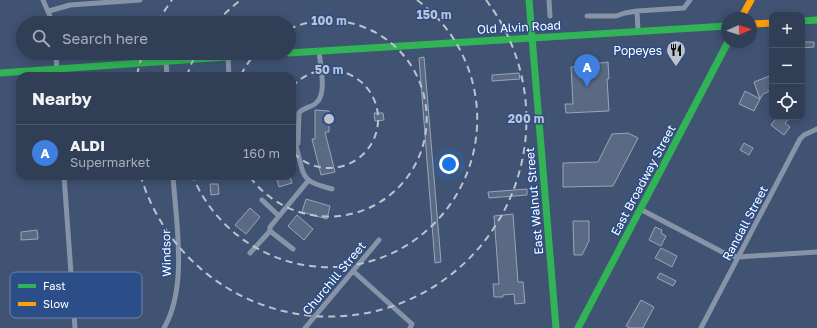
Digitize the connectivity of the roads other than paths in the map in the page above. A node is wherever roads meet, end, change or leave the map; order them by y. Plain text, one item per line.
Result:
1 (43, 0) edge
2 (140, 0) edge
3 (529, 0) edge
4 (549, 0) edge
5 (690, 0) edge
6 (751, 0) edge
7 (49, 11) junction
8 (637, 11) junction
9 (744, 12) edge
10 (51, 16) edge
11 (550, 16) dead end
12 (587, 16) dead end
13 (817, 20) edge
14 (805, 21) edge
15 (769, 23) edge
16 (757, 24) edge
17 (721, 26) edge
18 (638, 31) junction
19 (532, 36) junction
20 (725, 48) edge
21 (319, 51) junction
22 (296, 53) edge
23 (56, 60) edge
24 (182, 60) edge
25 (228, 60) edge
26 (166, 61) junction
27 (57, 72) edge
28 (66, 72) edge
29 (167, 72) edge
30 (229, 72) edge
31 (0, 73) edge
32 (16, 73) edge
33 (817, 129) edge
34 (296, 134) edge
35 (296, 154) edge
36 (64, 180) edge
37 (173, 180) edge
38 (308, 181) junction
39 (332, 189) dead end
40 (262, 200) dead end
41 (640, 209) junction
42 (279, 216) junction
43 (270, 230) junction
44 (379, 240) dead end
45 (293, 249) dead end
46 (817, 252) edge
47 (250, 253) dead end
48 (738, 258) junction
49 (353, 271) junction
50 (71, 272) edge
51 (74, 318) edge
52 (75, 328) edge
53 (164, 328) edge
54 (305, 328) edge
55 (410, 328) edge
56 (556, 328) edge
57 (578, 328) edge
58 (701, 328) edge

1 - 7 street
2 - 7 street
3 - 19 street, East Walnut Street
4 - 11 street
5 - 8 street
6 - 9 street
7 - 10 street
8 - 12 street
8 - 18 street
13 - 14 street
15 - 16 street
17 - 18 street, Old Alvin Road
18 - 19 street, Old Alvin Road
19 - 21 street, Old Alvin Road
19 - 56 street, East Walnut Street
20 - 41 street, East Broadway Street
21 - 22 street, Old Alvin Road
21 - 34 street
23 - 27 street
24 - 26 street
25 - 30 street
26 - 28 street
26 - 29 street
31 - 32 street
33 - 48 street, Randall Street
35 - 38 street
36 - 50 street
37 - 53 street, Windsor
38 - 39 street
38 - 42 street
40 - 42 street
41 - 48 street
41 - 57 street, East Broadway Street
42 - 43 street
43 - 45 street
43 - 47 street
44 - 49 street, Churchill Street
46 - 48 street
48 - 58 street, Randall Street
49 - 54 street, Churchill Street
49 - 55 street
51 - 52 street

